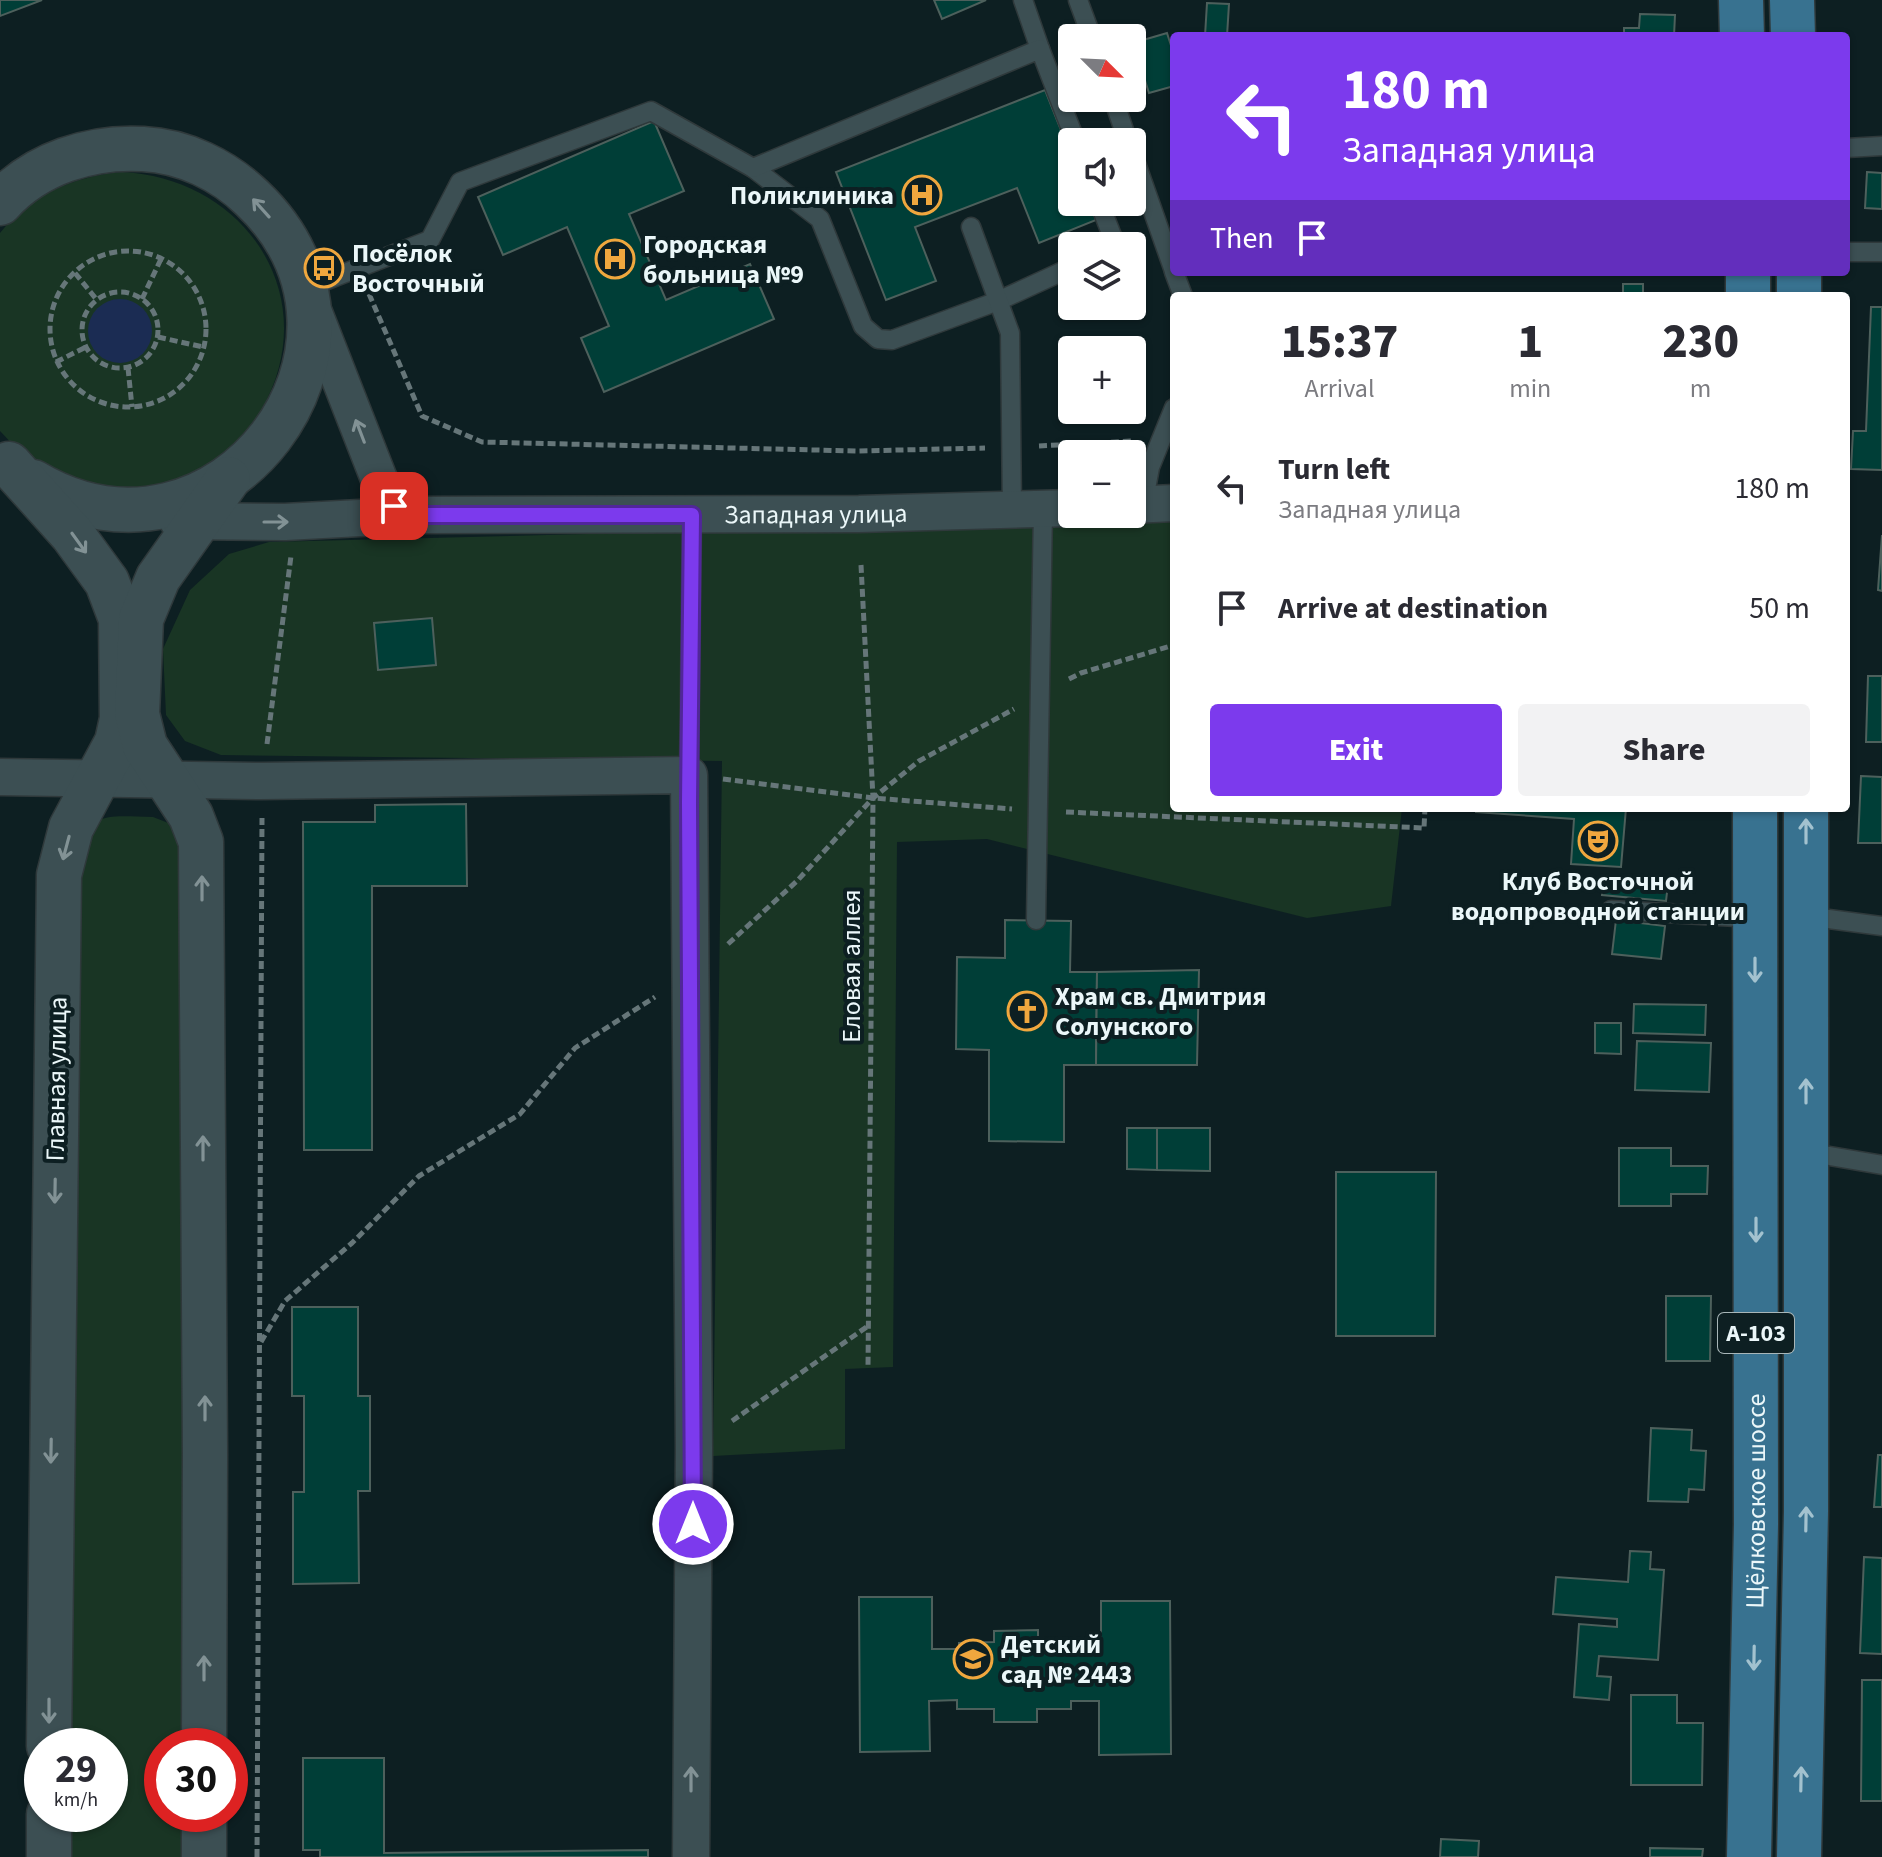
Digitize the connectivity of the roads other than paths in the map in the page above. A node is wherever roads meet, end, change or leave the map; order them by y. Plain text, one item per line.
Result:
1 (1023, 0) edge
2 (1078, 0) edge
3 (1741, 0) edge
4 (1792, 0) edge
5 (1087, 24) edge
6 (1742, 32) edge
7 (1793, 32) edge
8 (1040, 49) junction
9 (1071, 128) edge
10 (1882, 146) edge
11 (1850, 148) edge
12 (47, 168) junction
13 (753, 168) junction
14 (0, 187) edge
15 (1146, 192) edge
16 (0, 203) edge
17 (971, 227) dead end
18 (1850, 252) edge
19 (1882, 252) edge
20 (1170, 260) edge
21 (1058, 273) edge
22 (304, 289) junction
23 (998, 301) junction
24 (1170, 417) edge
25 (4, 459) edge
26 (228, 479) junction
27 (1150, 504) edge
28 (99, 507) junction
29 (1042, 509) edge
30 (416, 515) junction
31 (692, 515) junction
32 (198, 521) junction
33 (689, 775) junction
34 (0, 777) edge
35 (99, 778) junction
36 (169, 781) junction
37 (1755, 812) edge
38 (1806, 812) edge
39 (1611, 910) dead end
40 (1806, 916) junction
41 (1755, 918) junction
42 (1036, 920) dead end
43 (1882, 926) edge
44 (1806, 1152) junction
45 (1882, 1165) edge
46 (49, 1728) edge
47 (204, 1728) edge
48 (49, 1832) edge
49 (204, 1832) edge
50 (699, 1855) edge
51 (49, 1857) edge
52 (204, 1857) edge
53 (1749, 1857) edge
54 (1799, 1857) edge

1 - 8 lane
2 - 5 lane
3 - 6 main road
4 - 7 main road
8 - 9 lane
8 - 13 lane
10 - 11 lane
12 - 14 street
12 - 16 street
22 -> 12 street
13 - 22 lane
13 - 23 lane
15 - 20 lane
17 - 23 lane
18 - 19 lane
21 - 23 lane
22 - 26 street
30 -> 22 street
23 - 29 lane
24 - 27 lane
25 - 28 street
25 -> 35 street, Главная улица
26 - 28 street
26 - 32 street
28 - 32 street, Западная улица
29 - 31 street, Западная улица
29 - 42 lane
30 - 31 street, Западная улица
32 -> 30 street, Западная улица
31 - 33 lane
32 - 36 street
33 - 36 street
50 -> 33 street
34 - 35 street
35 - 36 street
35 -> 46 street, Главная улица
47 -> 36 street
37 - 41 main road, Щёлковское шоссе / А-103
40 -> 38 main road, Щёлковское шоссе / А-103
39 - 41 lane
40 - 43 lane
44 -> 40 main road, Щёлковское шоссе / А-103
41 -> 53 main road, Щёлковское шоссе / А-103
44 - 45 lane
54 -> 44 main road, Щёлковское шоссе / А-103
48 - 51 street
49 - 52 street

